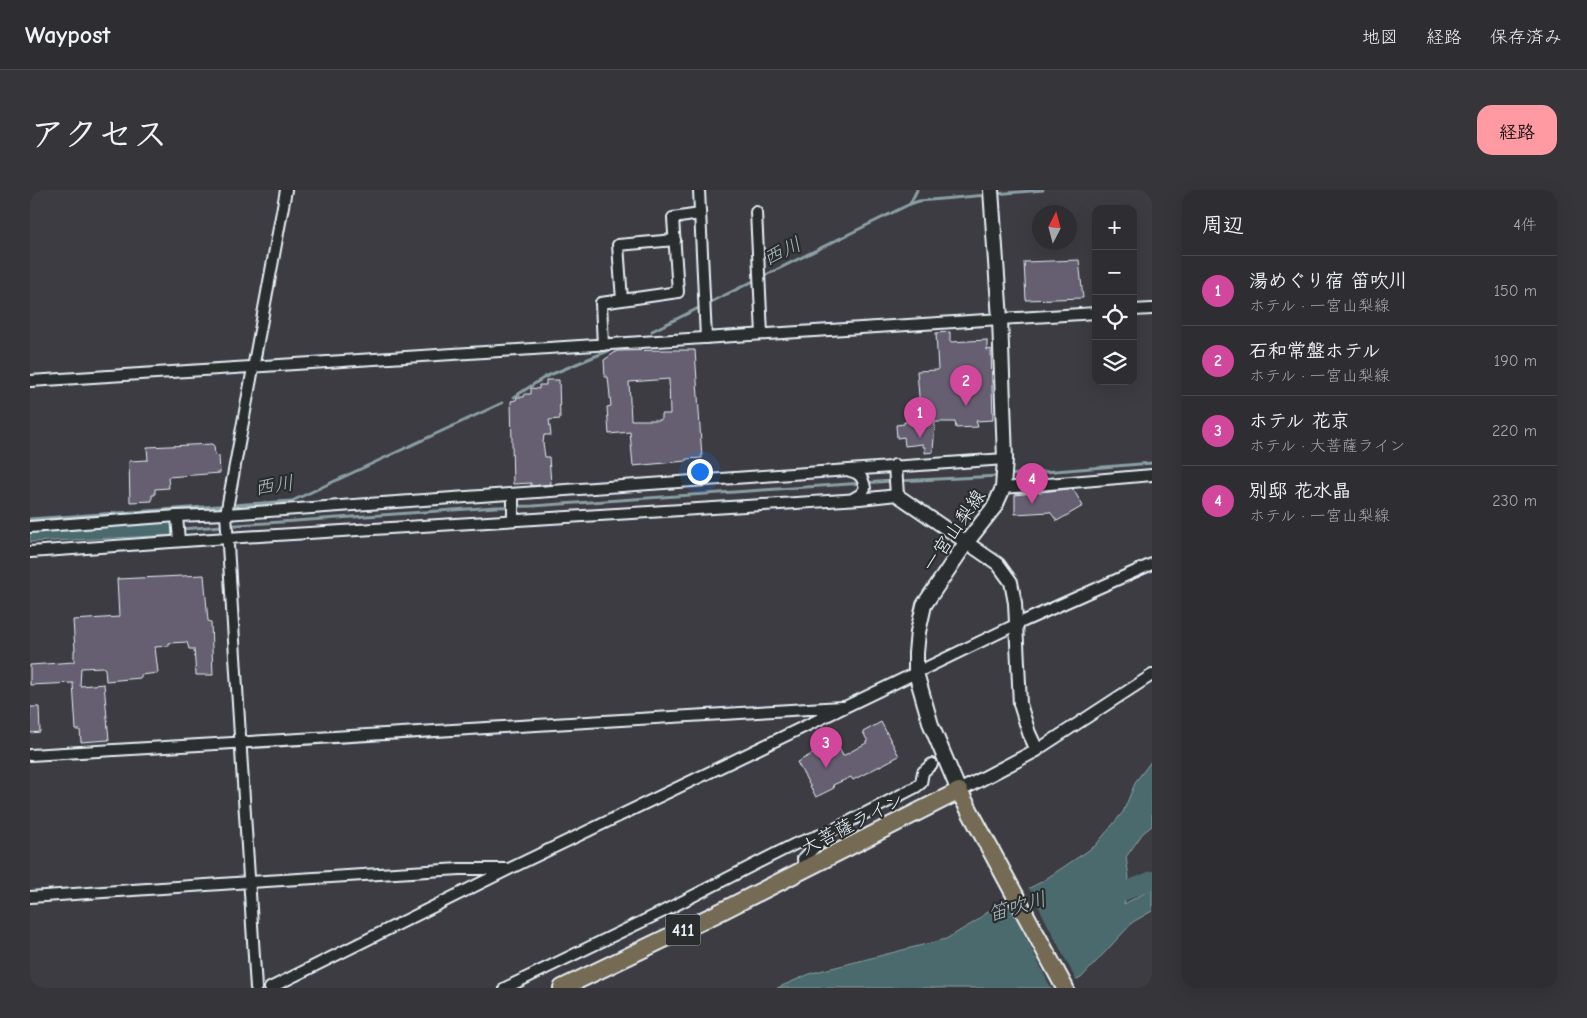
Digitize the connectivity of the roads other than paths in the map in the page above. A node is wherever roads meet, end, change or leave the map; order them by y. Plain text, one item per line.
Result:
1 (286, 190) edge
2 (699, 190) edge
3 (992, 196) edge
4 (756, 212) dead end
5 (700, 214) junction
6 (675, 240) junction
7 (622, 300) junction
8 (1152, 309) edge
9 (1137, 310) edge
10 (1092, 312) edge
11 (1000, 319) junction
12 (762, 334) junction
13 (706, 338) junction
14 (603, 345) junction
15 (252, 368) junction
16 (30, 381) edge
17 (847, 470) junction
18 (1004, 473) junction
19 (1152, 475) edge
20 (896, 481) junction
21 (512, 494) junction
22 (853, 499) junction
23 (227, 514) junction
24 (178, 518) junction
25 (513, 520) junction
26 (30, 527) edge
27 (228, 535) junction
28 (179, 538) junction
29 (966, 543) junction
30 (30, 552) edge
31 (1152, 564) edge
32 (1015, 626) junction
33 (916, 673) junction
34 (1152, 675) edge
35 (848, 707) junction
36 (241, 744) junction
37 (1037, 750) junction
38 (30, 755) edge
39 (932, 764) dead end
40 (959, 791) junction
41 (831, 831) junction
42 (509, 869) junction
43 (804, 870) junction
44 (250, 882) junction
45 (30, 897) edge
46 (256, 988) edge
47 (270, 988) edge
48 (505, 988) edge
49 (562, 988) edge
50 (1065, 988) edge

1 - 15 street
2 - 5 street
3 - 11 main road, 一宮山梨線
4 - 12 street
5 - 6 street
5 - 13 street
6 - 7 street
6 - 7 street
7 - 14 street
8 - 9 street
10 - 11 street
11 - 12 street
11 - 18 main road, 一宮山梨線
12 - 13 street
13 - 14 street
14 - 15 street
15 - 16 street
15 - 23 street
17 - 20 street
17 - 21 street
17 - 22 street
18 - 19 street
18 - 20 street
18 - 29 main road, 一宮山梨線
20 - 22 street
20 - 29 street
21 - 23 street
21 - 25 street
22 - 25 street
23 - 24 street
23 - 27 street
24 - 26 street
24 - 28 street
25 - 27 street
27 - 28 street
27 - 36 street
28 - 30 street
29 - 32 street
29 - 33 main road, 一宮山梨線
31 - 32 street
32 - 33 street
32 - 37 street
33 - 35 street
33 - 40 main road, 一宮山梨線
34 - 37 street
35 - 36 street
35 - 42 street
36 - 38 street
36 - 44 street
37 - 40 street
39 - 41 street
40 - 43 highway, 大菩薩ライン / 411
40 - 50 highway
41 - 43 street
41 - 48 street
42 - 44 street
42 - 47 street
43 - 49 highway, 大菩薩ライン / 411
44 - 45 street
44 - 46 street

